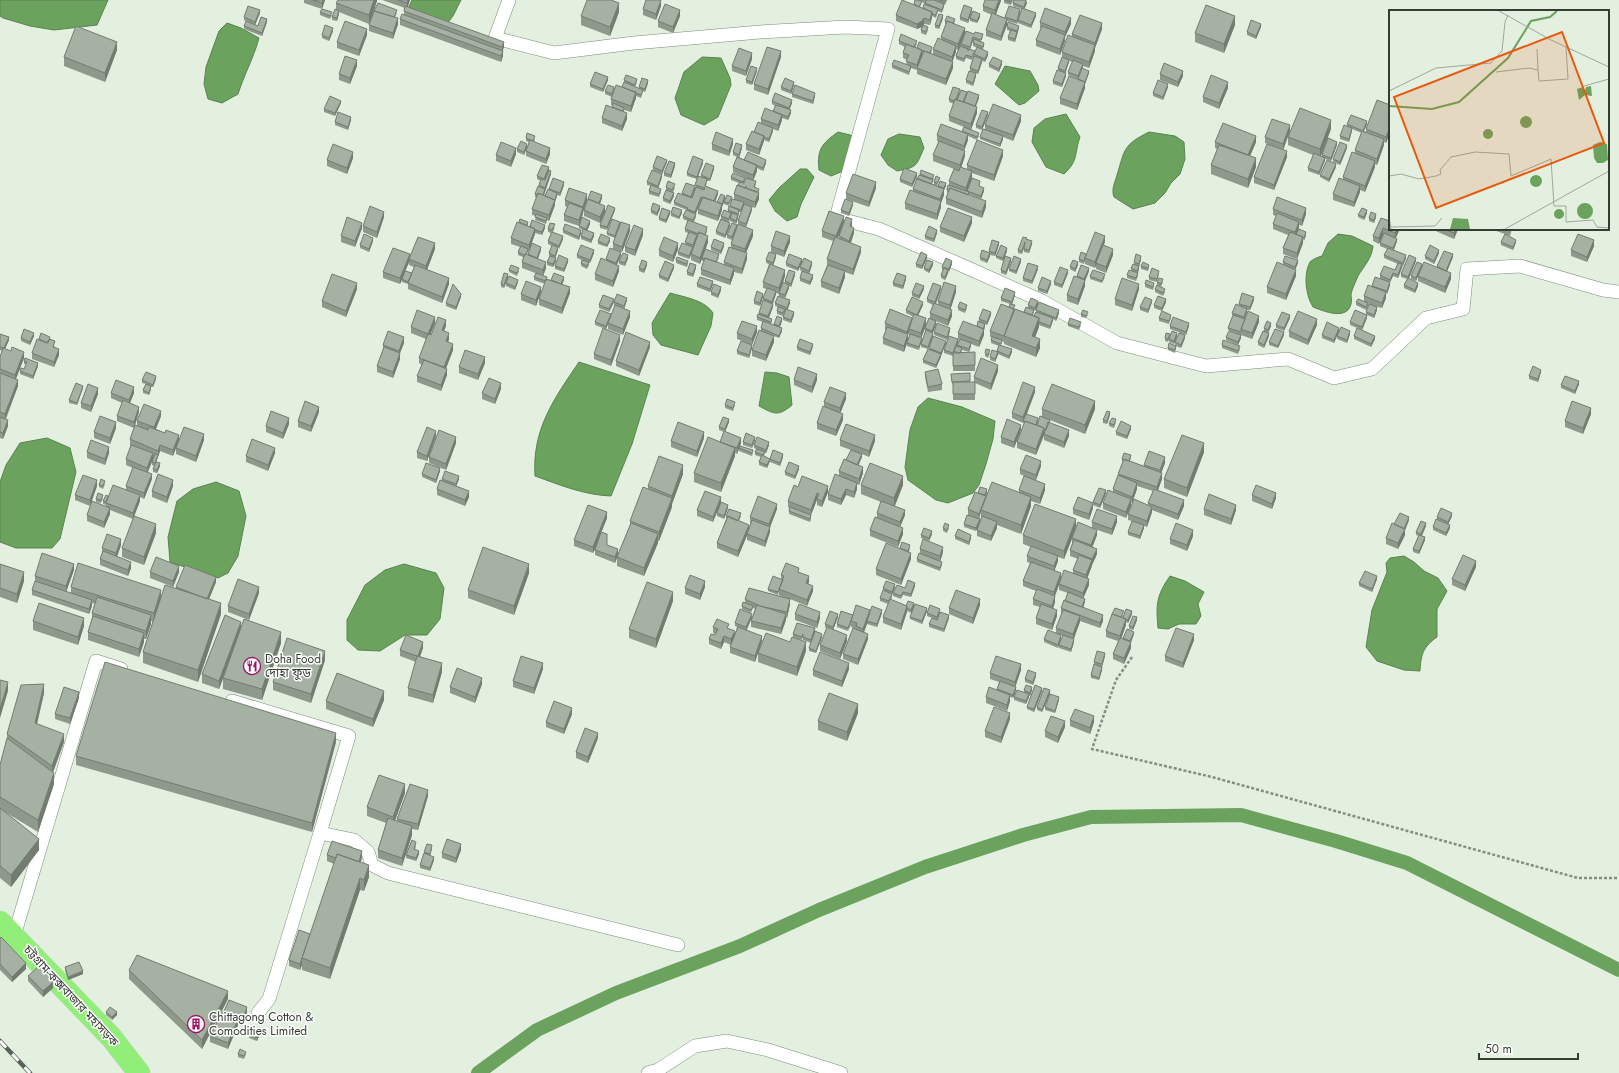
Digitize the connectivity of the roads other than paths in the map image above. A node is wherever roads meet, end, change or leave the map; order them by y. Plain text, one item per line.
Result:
1 (509, 0) edge
2 (1619, 292) edge
3 (133, 672) edge
4 (223, 699) edge
5 (320, 833) junction
6 (7, 929) edge
7 (678, 945) dead end
8 (258, 1013) dead end
9 (139, 1073) edge
10 (648, 1073) edge
11 (841, 1073) edge

1 - 2 street
3 - 6 street
4 - 5 street
5 - 7 street
5 - 8 street
6 - 9 highway, চট্টগ্রাম-কক্সবাজার মহাসড়ক
10 - 11 street

